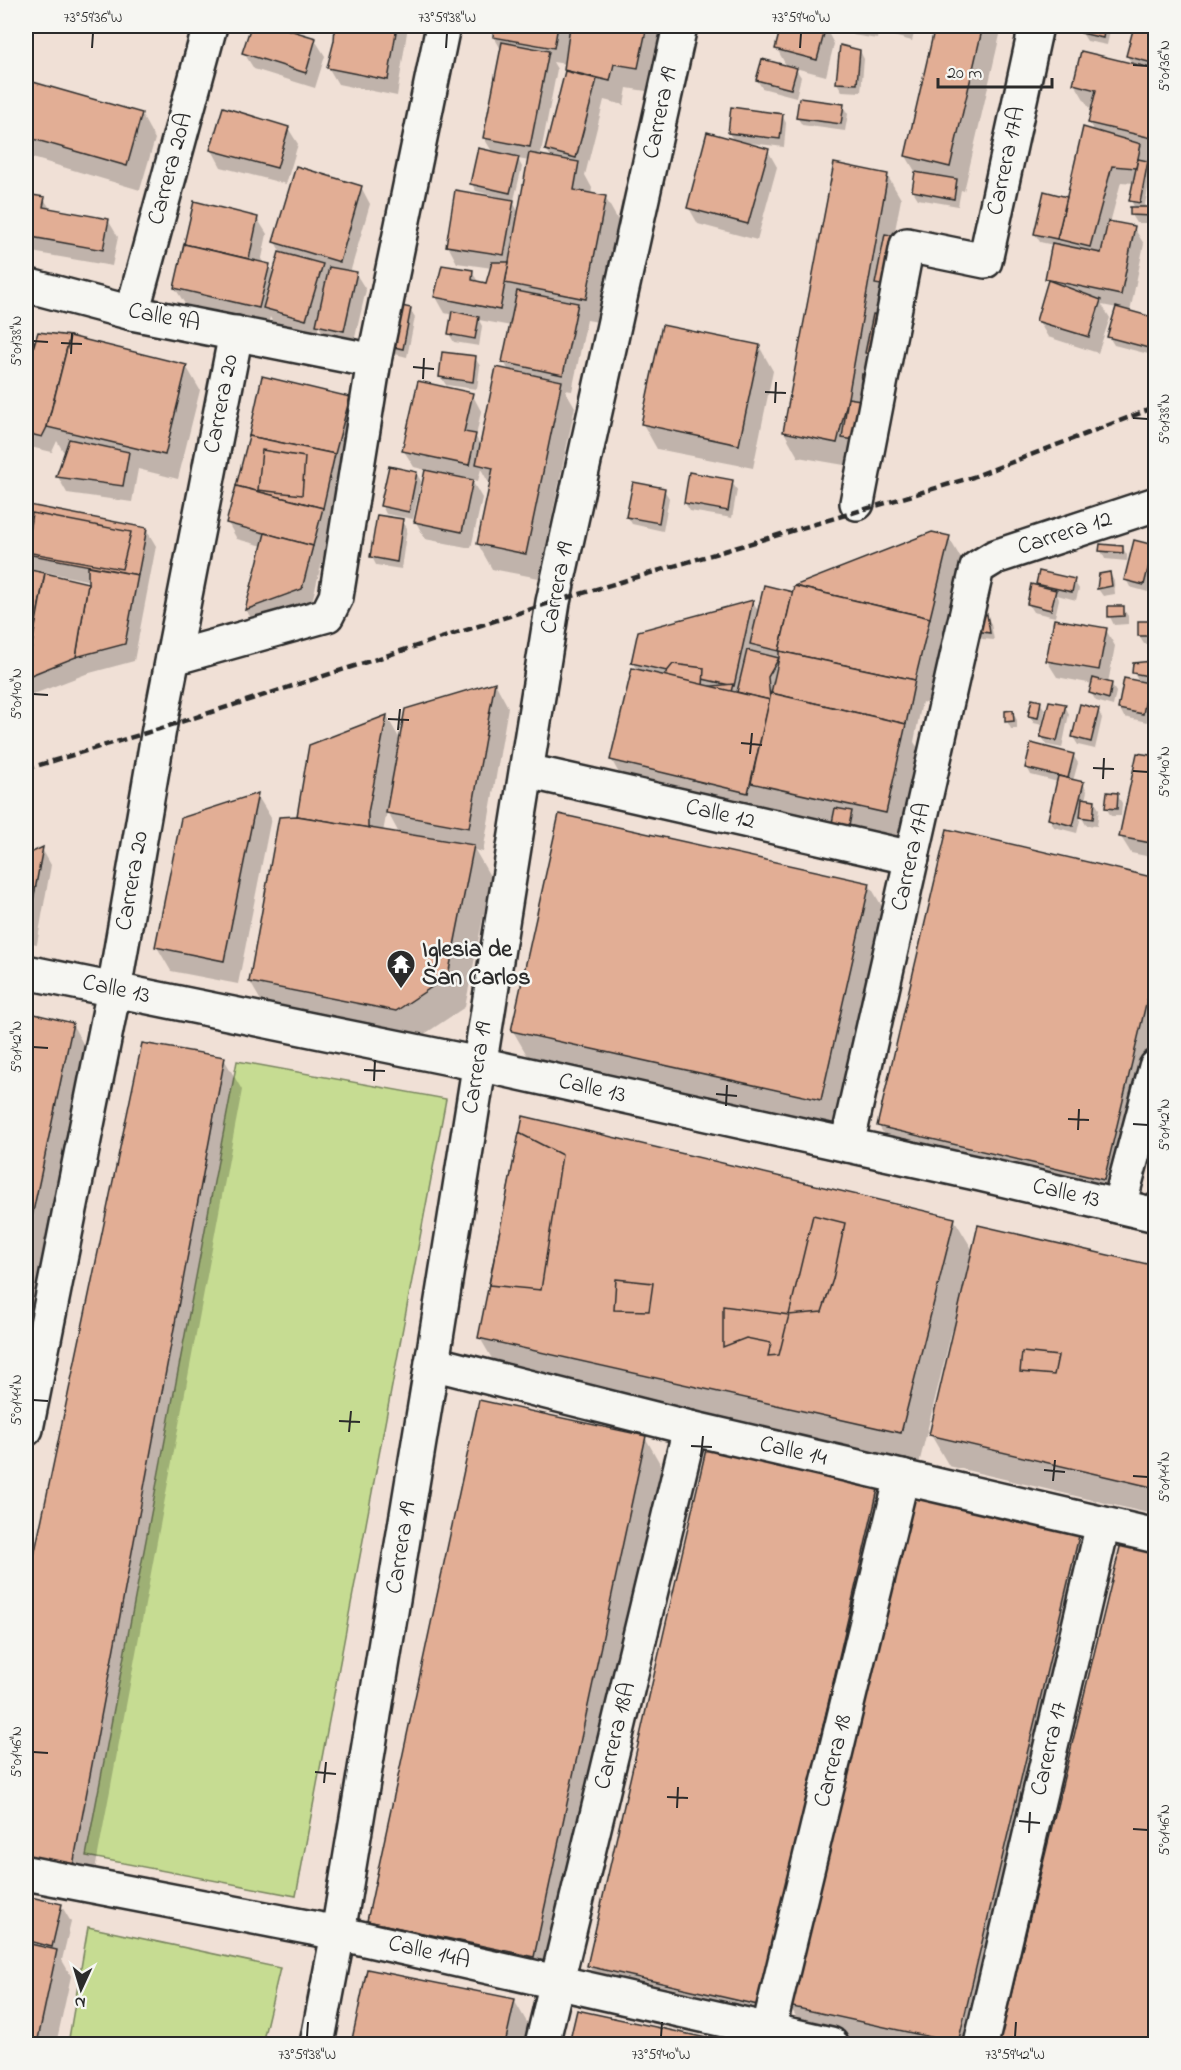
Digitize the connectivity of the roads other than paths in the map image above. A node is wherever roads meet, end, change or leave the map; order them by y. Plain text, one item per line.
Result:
1 (210, 26) edge
2 (443, 26) edge
3 (680, 26) edge
4 (1036, 26) edge
5 (26, 285) edge
6 (132, 313) junction
7 (236, 333) junction
8 (374, 361) junction
9 (857, 503) dead end
10 (1155, 504) edge
11 (977, 568) joint
12 (173, 658) junction
13 (527, 771) junction
14 (912, 858) junction
15 (26, 972) edge
16 (114, 990) junction
17 (479, 1064) junction
18 (1155, 1067) edge
19 (847, 1145) junction
20 (1119, 1206) junction
21 (1155, 1215) edge
22 (432, 1363) junction
23 (690, 1428) junction
24 (26, 1430) edge
25 (902, 1477) junction
26 (1103, 1524) junction
27 (1155, 1536) edge
28 (26, 1873) edge
29 (338, 1933) junction
30 (556, 1982) junction
31 (767, 2037) edge
32 (316, 2044) edge
33 (542, 2044) edge
34 (831, 2044) edge
35 (981, 2044) edge

1 - 6 street, Carrera 20A
2 - 8 street
3 - 13 street, Carrera 19
4 - 9 street, Carrera 17A
5 - 6 street, Calle 9A
6 - 7 street, Calle 9A
7 - 8 street, Calle 9A
7 - 12 street, Carrera 20
8 - 12 street
10 - 11 street, Carrera 12
11 - 14 street, Carrera 17A
12 - 16 street, Carrera 20
13 - 14 street, Calle 12
13 - 17 street, Carrera 19
14 - 19 street, Carrera 17A
15 - 16 street, Calle 13
16 - 17 street, Calle 13
16 - 24 street, Carrera 20
17 - 19 street, Calle 13
17 - 22 street, Carrera 19
18 - 20 street
19 - 20 street, Calle 13
20 - 21 street, Calle 13
22 - 23 street, Calle 14
22 - 29 street, Carrera 19
23 - 25 street, Calle 14
23 - 30 street, Carrera 18A
25 - 26 street, Calle 14
25 - 31 street, Carrera 18
26 - 27 street, Calle 14
26 - 35 street, Carerra 17
28 - 29 street, Calle 14A
29 - 30 street, Calle 14A
29 - 32 street, Carrera 19
30 - 31 street, Calle 14A
30 - 33 street, Carrera 18A
31 - 34 street, Calle 14A

